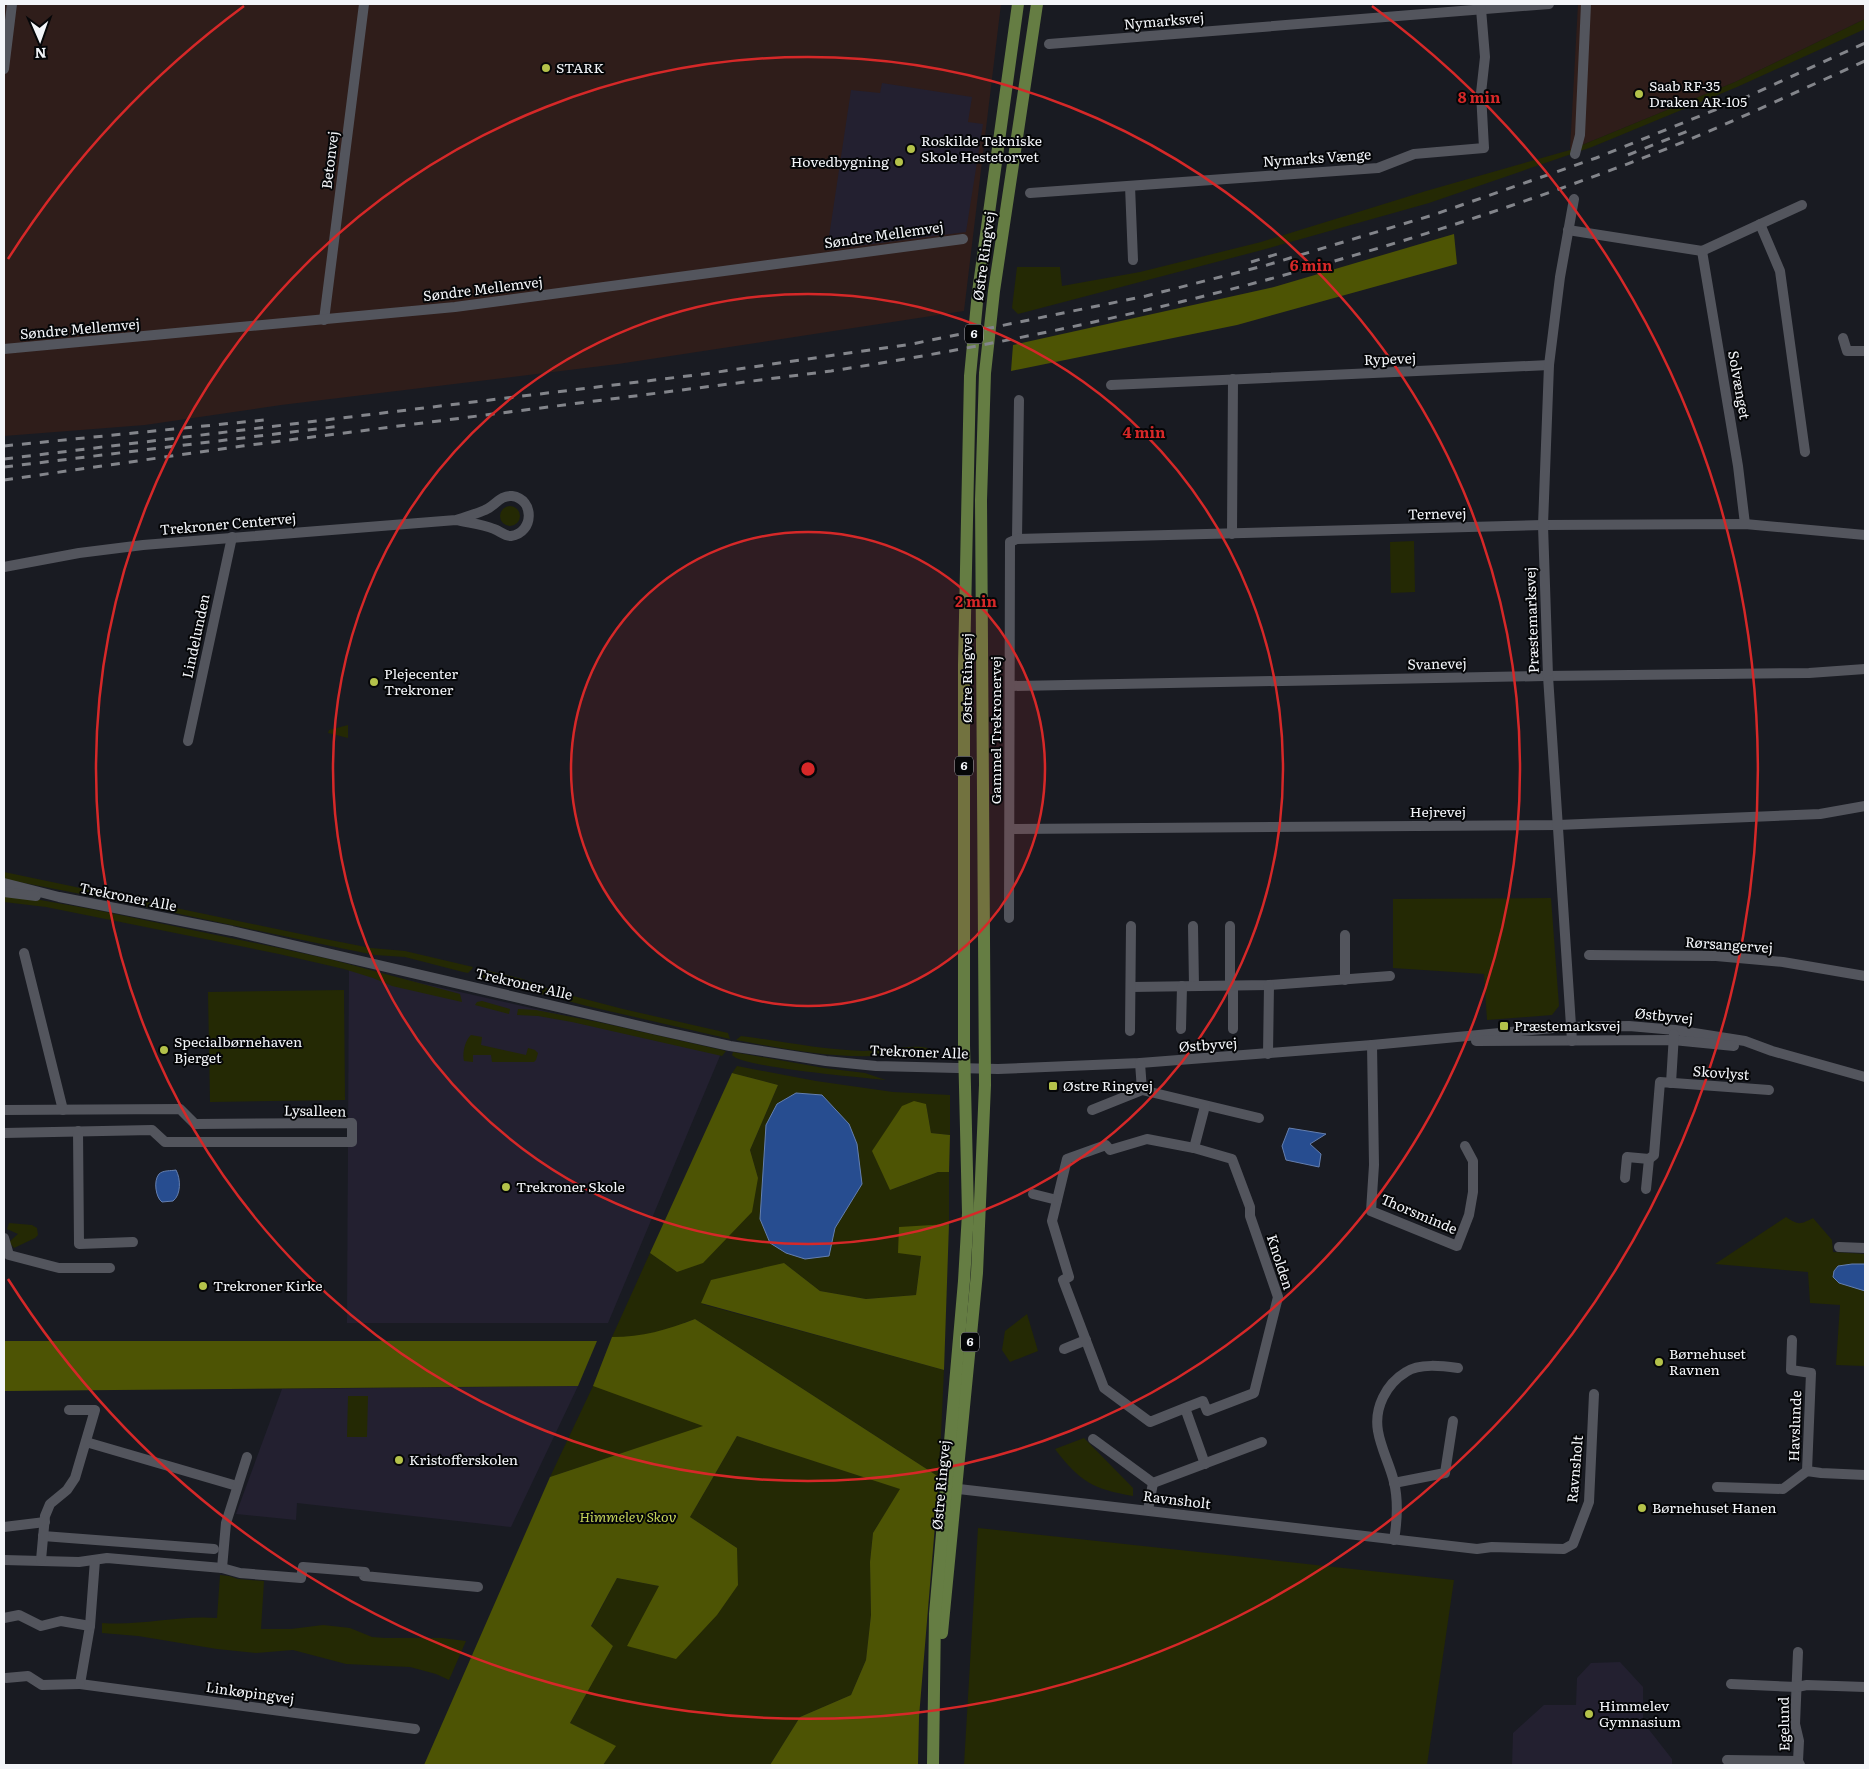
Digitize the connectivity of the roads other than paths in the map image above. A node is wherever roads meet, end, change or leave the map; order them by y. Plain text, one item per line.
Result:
1 (12, 4) edge
2 (364, 4) edge
3 (1018, 4) edge
4 (1037, 4) edge
5 (1549, 4) edge
6 (1586, 4) edge
7 (1481, 9) junction
8 (1050, 44) dead end
9 (4, 68) edge
10 (1575, 154) dead end
11 (1130, 186) junction
12 (1030, 193) dead end
13 (1574, 199) dead end
14 (1802, 205) dead end
15 (1760, 224) junction
16 (1568, 230) junction
17 (963, 239) dead end
18 (1702, 251) junction
19 (1133, 260) dead end
20 (324, 320) junction
21 (1843, 338) dead end
22 (4, 350) edge
23 (1865, 351) edge
24 (1549, 365) junction
25 (1233, 379) junction
26 (1111, 385) dead end
27 (1019, 400) dead end
28 (1806, 452) dead end
29 (456, 520) junction
30 (1745, 524) junction
31 (1543, 525) junction
32 (1232, 534) junction
33 (1865, 535) edge
34 (232, 537) junction
35 (1014, 540) junction
36 (4, 567) edge
37 (1865, 669) edge
38 (1548, 676) junction
39 (1010, 686) junction
40 (188, 741) dead end
41 (1865, 806) edge
42 (1558, 825) junction
43 (1010, 829) junction
44 (4, 883) edge
45 (4, 892) edge
46 (59, 897) junction
47 (1009, 918) dead end
48 (1131, 926) dead end
49 (1193, 926) dead end
50 (1230, 926) dead end
51 (1344, 936) dead end
52 (24, 953) dead end
53 (1589, 955) dead end
54 (1390, 976) dead end
55 (1865, 976) edge
56 (1345, 980) junction
57 (1269, 985) junction
58 (1182, 986) junction
59 (1194, 986) junction
60 (1231, 986) junction
61 (1131, 987) junction
62 (1572, 1026) junction
63 (1181, 1029) dead end
64 (1233, 1029) dead end
65 (1130, 1031) dead end
66 (1674, 1035) junction
67 (1432, 1040) junction
68 (1572, 1041) junction
69 (1372, 1045) junction
70 (1268, 1054) junction
71 (1140, 1063) junction
72 (965, 1068) junction
73 (986, 1068) junction
74 (1865, 1077) edge
75 (1671, 1083) junction
76 (1142, 1090) junction
77 (1769, 1090) dead end
78 (1205, 1106) junction
79 (4, 1110) edge
80 (63, 1110) junction
81 (1092, 1110) dead end
82 (1258, 1118) dead end
83 (195, 1124) junction
84 (78, 1131) junction
85 (4, 1133) edge
86 (196, 1142) junction
87 (1465, 1146) dead end
88 (1194, 1148) junction
89 (1649, 1159) junction
90 (1625, 1178) dead end
91 (1646, 1189) dead end
92 (1033, 1194) dead end
93 (1057, 1200) junction
94 (4, 1238) edge
95 (133, 1242) dead end
96 (1839, 1247) dead end
97 (1865, 1248) edge
98 (110, 1268) dead end
99 (1086, 1340) junction
100 (1792, 1340) dead end
101 (1064, 1349) dead end
102 (1458, 1368) dead end
103 (1594, 1394) dead end
104 (1185, 1408) junction
105 (69, 1410) dead end
106 (1453, 1422) dead end
107 (1093, 1439) dead end
108 (86, 1442) junction
109 (1262, 1442) dead end
110 (247, 1457) dead end
111 (1205, 1464) junction
112 (1807, 1471) junction
113 (1865, 1475) edge
114 (1153, 1483) junction
115 (1394, 1483) junction
116 (237, 1486) junction
117 (1717, 1487) dead end
118 (951, 1489) junction
119 (1148, 1510) junction
120 (44, 1522) junction
121 (4, 1527) edge
122 (43, 1536) junction
123 (1394, 1540) junction
124 (214, 1549) dead end
125 (4, 1560) edge
126 (41, 1560) junction
127 (95, 1560) junction
128 (222, 1568) junction
129 (478, 1587) dead end
130 (4, 1618) edge
131 (90, 1626) junction
132 (1798, 1652) dead end
133 (6, 1678) dead end
134 (80, 1684) junction
135 (1731, 1684) dead end
136 (1797, 1687) junction
137 (1865, 1687) edge
138 (415, 1729) dead end
139 (1727, 1760) dead end
140 (1799, 1763) edge
141 (933, 1765) edge

1 - 9 street
2 - 20 street, Betonvej
3 - 72 main road, Østre Ringvej / 6
4 - 73 main road, Østre Ringvej / 6
5 - 7 street, Nymarksvej
6 - 10 street
7 - 8 street, Nymarksvej
7 - 11 street, Nymarks Vænge
11 - 12 street, Nymarks Vænge
11 - 19 street
13 - 16 street, Præstemarksvej
14 - 15 street
15 - 18 street
15 - 28 street
16 - 18 street
16 - 24 street, Præstemarksvej
17 - 20 street, Søndre Mellemvej
18 - 30 street, Solvænget
20 - 22 street, Søndre Mellemvej
21 - 23 street
24 - 25 street, Rypevej
24 - 31 street, Præstemarksvej
25 - 26 street, Rypevej
25 - 32 street
27 - 35 street, Gammel Trekronervej
29 - 29 street, Trekroner Centervej
29 - 34 street, Trekroner Centervej
30 - 31 street, Ternevej
30 - 33 street, Ternevej
31 - 32 street, Ternevej
31 - 38 street, Præstemarksvej
32 - 35 street, Ternevej
34 - 36 street, Trekroner Centervej
34 - 40 street, Lindelunden
35 - 39 street, Gammel Trekronervej
37 - 38 street, Svanevej
38 - 39 street, Svanevej
38 - 42 street, Præstemarksvej
39 - 43 street, Gammel Trekronervej
41 - 42 street, Hejrevej
42 - 43 street, Hejrevej
42 - 62 street, Præstemarksvej
43 - 47 street, Gammel Trekronervej
44 - 46 street, Trekroner Alle
45 - 46 street, Trekroner Alle
46 - 72 street, Trekroner Alle
48 - 61 street
49 - 59 street
50 - 60 street
51 - 56 street
52 - 80 street
53 - 55 street, Rørsangervej
54 - 56 street
56 - 57 street
57 - 60 street
57 - 70 street
58 - 59 street
58 - 61 street
58 - 63 street
59 - 60 street
60 - 64 street
61 - 65 street
62 - 66 street, Østbyvej
62 - 67 street, Østbyvej
62 - 68 street, Præstemarksvej
66 - 68 street, Østbyvej
66 - 74 street, Østbyvej
66 - 75 street
67 - 68 street, Østbyvej
67 - 69 street, Østbyvej
69 - 70 street, Østbyvej
69 - 87 street, Thorsminde
70 - 71 street, Østbyvej
71 - 73 street, Østbyvej
71 - 76 street
72 - 73 street, Trekroner Alle
72 - 118 main road, Østre Ringvej / 6
73 - 118 main road, Østre Ringvej / 6
75 - 77 street, Skovlyst
75 - 89 street
76 - 78 street
76 - 81 street
78 - 82 street
78 - 88 street
79 - 80 street
80 - 83 street
83 - 86 street
83 - 86 street, Lysalleen
84 - 85 street, Lysalleen
84 - 86 street, Lysalleen
84 - 95 street
88 - 93 street, Knolden
88 - 104 street, Knolden
89 - 90 street
89 - 91 street
92 - 93 street
93 - 99 street, Knolden
94 - 98 street
96 - 97 street
99 - 101 street
99 - 104 street, Knolden
100 - 112 street, Havslunde
102 - 115 street
103 - 123 street, Ravnsholt
104 - 111 street
105 - 108 street
106 - 115 street
107 - 114 street
108 - 116 street
108 - 120 street
109 - 111 street
110 - 116 street
111 - 114 street
112 - 113 street, Havslunde
112 - 117 street, Havslunde
114 - 119 street
115 - 123 street
116 - 128 street
118 - 119 street, Ravnsholt
118 - 141 main road, Østre Ringvej / 6
119 - 123 street, Ravnsholt
120 - 121 street
120 - 122 street
122 - 124 street
122 - 126 street
125 - 126 street
126 - 127 street
127 - 128 street
127 - 131 street
128 - 129 street
130 - 131 street
131 - 134 street
132 - 136 street, Egelund
133 - 134 street, Linkøpingvej
134 - 138 street, Linkøpingvej
135 - 136 street, Egelund
136 - 137 street, Egelund
136 - 140 street, Egelund
139 - 140 street, Egelund

